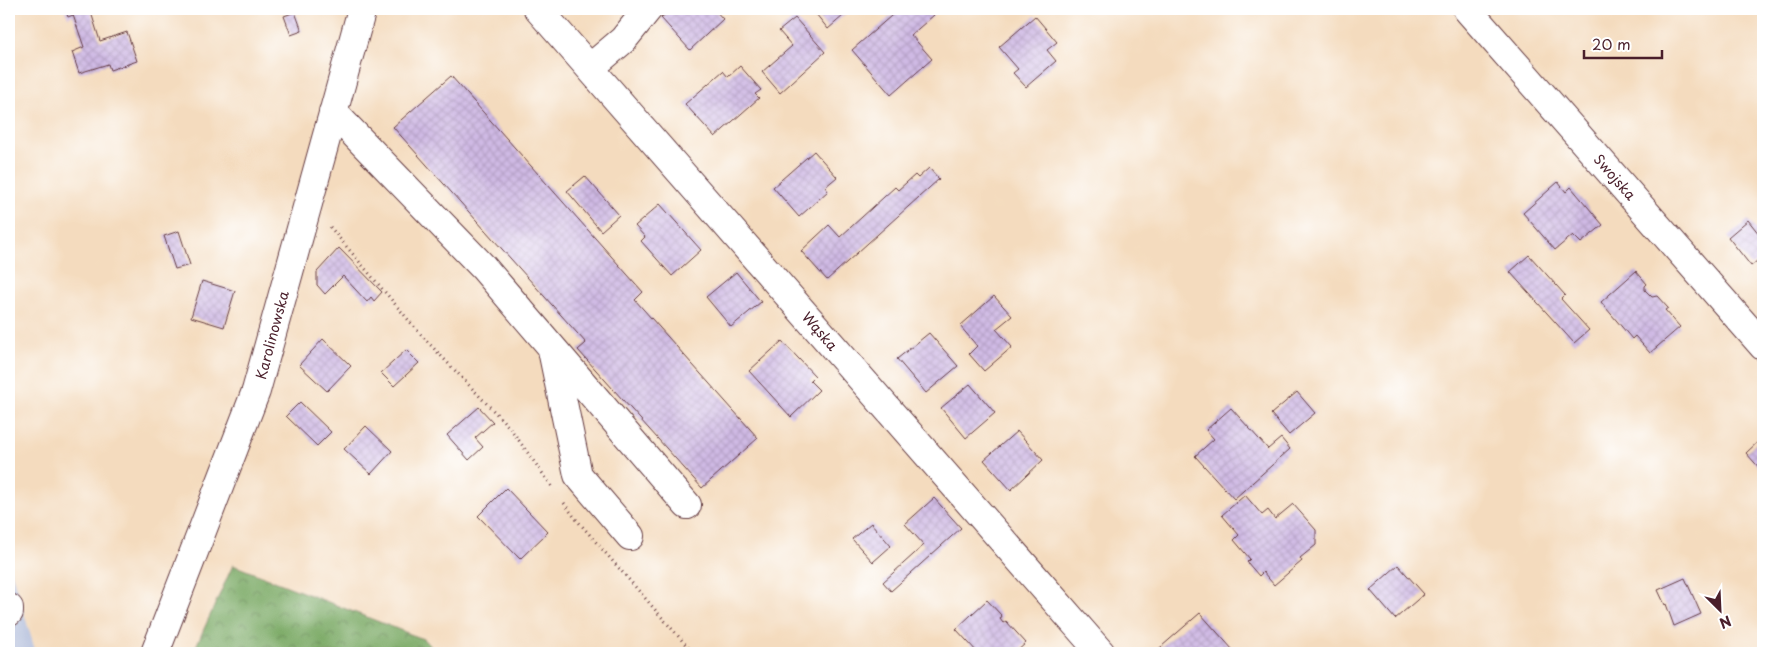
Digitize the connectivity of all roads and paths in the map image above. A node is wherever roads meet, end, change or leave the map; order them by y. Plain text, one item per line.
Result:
1 (362, 9) edge
2 (538, 9) edge
3 (648, 9) edge
4 (1467, 9) edge
5 (590, 68) junction
6 (333, 112) junction
7 (309, 202) junction
8 (551, 346) junction
9 (1763, 346) edge
10 (558, 495) dead end
11 (564, 503) dead end
12 (687, 505) dead end
13 (630, 536) dead end
14 (9, 608) edge
15 (9, 612) edge
16 (155, 653) edge
17 (693, 653) edge
18 (1102, 653) edge

1 - 6 street, Karolinowska
2 - 5 street, Wąska
3 - 5 street
4 - 9 street, Swojska
5 - 18 street, Wąska
6 - 7 street, Karolinowska
6 - 8 street
7 - 10 path
7 - 16 street, Karolinowska
8 - 12 street
8 - 13 street
11 - 17 path
14 - 15 street

